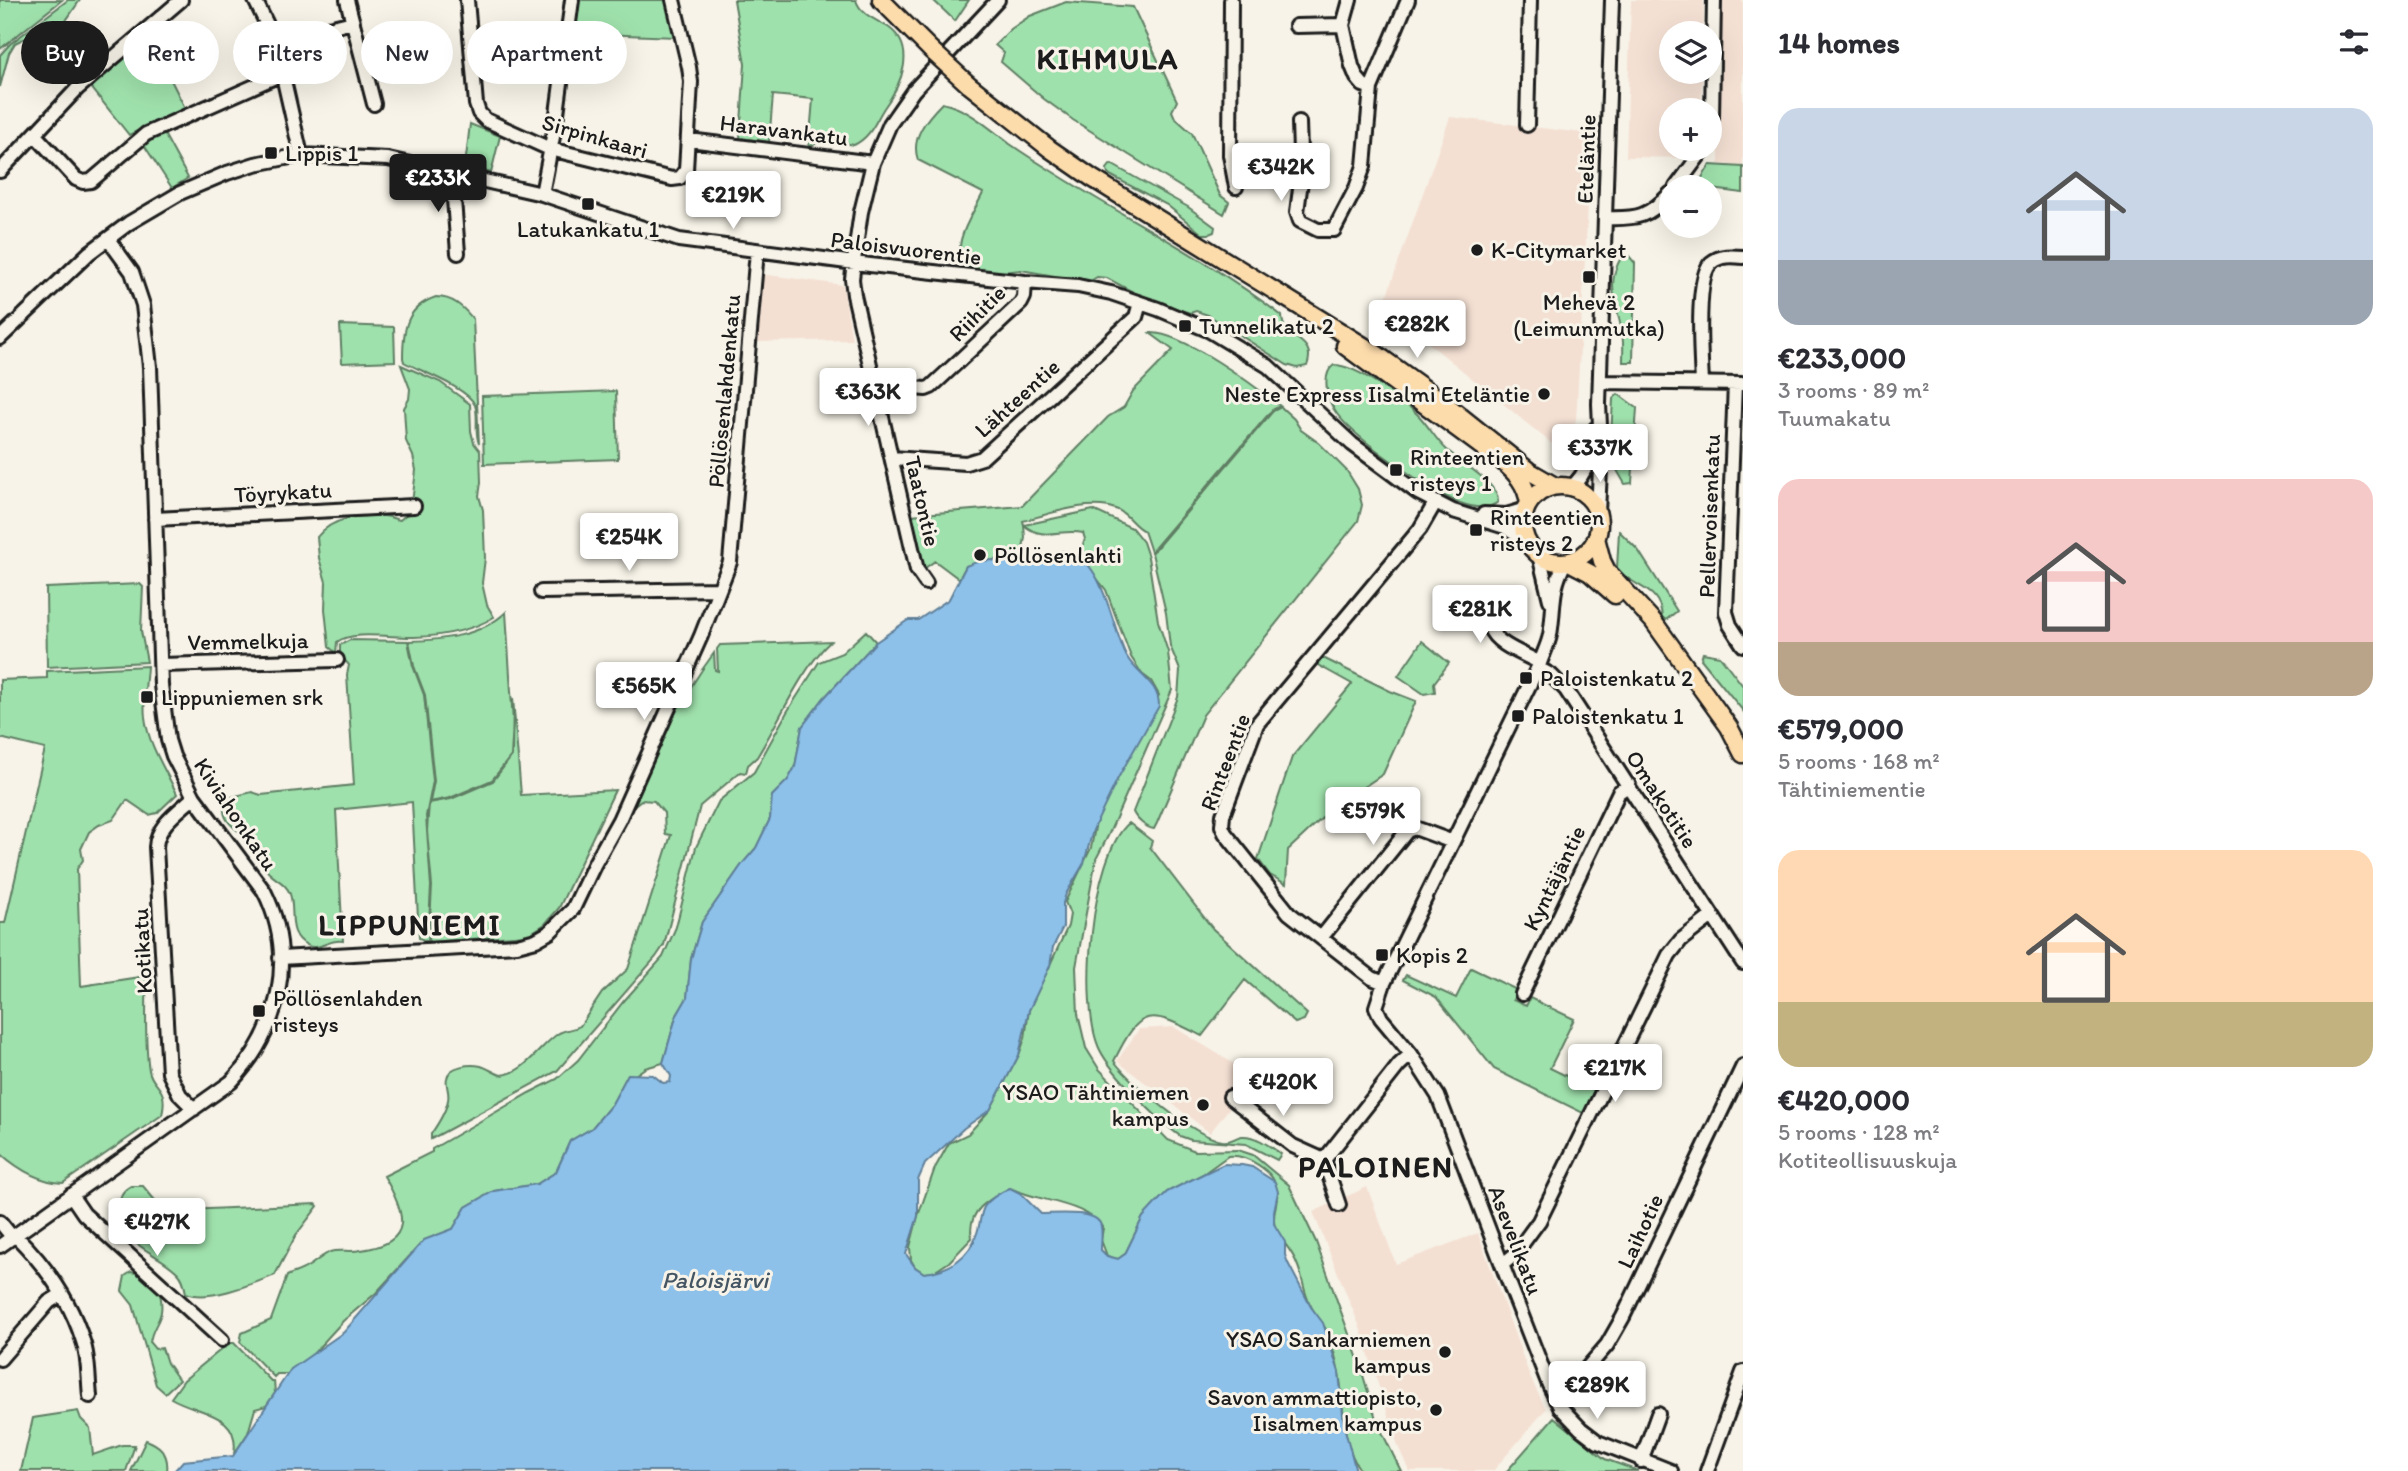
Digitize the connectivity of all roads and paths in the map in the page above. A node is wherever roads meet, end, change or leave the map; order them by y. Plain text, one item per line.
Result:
1 (181, 0) edge
2 (255, 0) edge
3 (347, 0) edge
4 (467, 0) edge
5 (572, 0) edge
6 (673, 0) edge
7 (881, 0) edge
8 (998, 0) edge
9 (1231, 0) edge
10 (1350, 0) edge
11 (1408, 0) edge
12 (1530, 0) edge
13 (1612, 0) edge
14 (1714, 0) edge
15 (265, 21) edge
16 (353, 22) junction
17 (347, 23) edge
18 (1343, 25) junction
19 (1296, 26) dead end
20 (261, 84) edge
21 (286, 84) edge
22 (1371, 88) junction
23 (1712, 98) edge
24 (374, 104) dead end
25 (1299, 122) dead end
26 (1527, 125) dead end
27 (35, 135) junction
28 (689, 140) junction
29 (550, 149) junction
30 (302, 155) junction
31 (873, 163) junction
32 (0, 171) edge
33 (452, 172) junction
34 (1236, 187) dead end
35 (542, 194) junction
36 (1659, 205) edge
37 (1606, 218) junction
38 (108, 239) junction
39 (757, 251) junction
40 (458, 253) dead end
41 (1743, 257) edge
42 (853, 263) junction
43 (1255, 281) junction
44 (1025, 282) junction
45 (1140, 303) junction
46 (0, 338) edge
47 (1600, 382) junction
48 (1702, 383) junction
49 (1739, 384) edge
50 (874, 385) junction
51 (1599, 404) junction
52 (892, 458) junction
53 (1555, 486) junction
54 (1571, 487) junction
55 (1435, 503) junction
56 (414, 506) dead end
57 (1527, 506) junction
58 (1598, 513) junction
59 (1473, 516) junction
60 (155, 519) junction
61 (1596, 538) junction
62 (1527, 542) junction
63 (1539, 555) junction
64 (1567, 562) junction
65 (926, 583) dead end
66 (718, 589) junction
67 (541, 592) dead end
68 (1502, 592) dead end
69 (1551, 604) junction
70 (1743, 645) edge
71 (337, 660) dead end
72 (161, 665) junction
73 (1539, 665) junction
74 (1743, 755) edge
75 (1629, 785) junction
76 (194, 797) junction
77 (1453, 842) junction
78 (1712, 916) junction
79 (1321, 938) junction
80 (280, 958) junction
81 (1743, 963) edge
82 (1384, 983) junction
83 (1522, 994) dead end
84 (1411, 1055) junction
85 (1743, 1066) edge
86 (1230, 1097) dead end
87 (194, 1109) junction
88 (1324, 1160) junction
89 (71, 1195) junction
90 (1339, 1205) dead end
91 (0, 1222) edge
92 (14, 1237) junction
93 (0, 1246) edge
94 (1502, 1265) junction
95 (62, 1294) junction
96 (222, 1340) dead end
97 (0, 1359) edge
98 (1743, 1372) edge
99 (90, 1396) dead end
100 (1556, 1400) junction
101 (1658, 1414) dead end
102 (1641, 1461) junction
103 (1671, 1471) edge
104 (1707, 1471) edge

1 - 27 street
2 - 15 street
3 - 16 street
4 - 29 street, Sirpinkaari
5 - 29 street
6 - 28 street, Sirpinkaari
7 - 43 main road, bridge
8 - 31 street, Taatontie
9 - 34 street
10 - 18 street
11 - 22 street
12 - 26 street
13 - 37 street, Eteläntie
14 - 23 street
16 - 17 street
16 - 24 street
18 - 19 street
18 - 22 street
20 - 27 street
21 - 30 street
22 - 25 street
27 - 32 street
28 - 29 street, Sirpinkaari
28 - 31 street, Haravankatu
29 - 35 street
30 - 33 street, Paloisvuorentie
30 - 38 street, Paloisvuorentie
31 - 42 street, Taatontie
33 - 35 street, Paloisvuorentie
33 - 40 street
35 - 39 street, Paloisvuorentie
36 - 37 street
37 - 47 street, Eteläntie
38 - 46 street, Paloisvuorentie
38 - 60 street, Kiviahonkatu
39 - 42 street, Paloisvuorentie
39 - 66 street, Pöllösenlahdenkatu
41 - 48 street
42 - 44 street, Paloisvuorentie
42 - 50 street, Taatontie
43 - 53 main road
43 - 57 main road
44 - 45 street, Paloisvuorentie
44 - 50 street, Riihitie
45 - 52 street, Lähteentie
45 - 55 street, Paloisvuorentie
47 - 48 street
47 - 51 street, Eteläntie
48 - 49 street
49 - 70 street, Pellervoisenkatu
50 - 52 street, Taatontie
51 - 54 street, Eteläntie
51 - 58 street, Eteläntie
52 - 65 street, Taatontie
53 - 54 main road
53 - 57 main road
54 - 58 main road
55 - 59 street, Paloisvuorentie
55 - 79 street, Rinteentie
56 - 60 street, Töyrykatu
57 - 59 street, Paloisvuorentie
57 - 62 main road
58 - 61 main road
59 - 62 street, Paloisvuorentie
60 - 72 street, Kiviahonkatu
61 - 64 main road
61 - 74 main road
62 - 63 main road
63 - 64 main road
63 - 69 street
64 - 69 street
64 - 74 main road
66 - 67 street
66 - 80 street, Pöllösenlahdenkatu
68 - 73 street, Omakotitie
69 - 73 street
71 - 72 street, Vemmelkuja
72 - 76 street, Kiviahonkatu
73 - 75 street, Omakotitie
73 - 77 street
75 - 78 street, Omakotitie
75 - 83 street, Kyntäjäntie
76 - 80 street, Kiviahonkatu
76 - 87 street, Kotikatu
77 - 79 street
77 - 82 street
78 - 81 street, Omakotitie
78 - 94 street
79 - 82 street, Rinteentie
80 - 87 street, Kiviahonkatu
82 - 84 street, Asevelikatu
84 - 88 street
84 - 94 street, Asevelikatu
85 - 100 street, Laihotie
86 - 88 street
87 - 89 street, Kiviahonkatu
88 - 90 street
89 - 92 street, Kiviahonkatu
89 - 96 street
91 - 92 street
92 - 93 street, Kiviahonkatu
92 - 95 street
94 - 100 street, Asevelikatu
95 - 97 street
95 - 99 street
98 - 104 street
100 - 102 street, Asevelikatu
101 - 102 street
102 - 103 street, Asevelikatu

